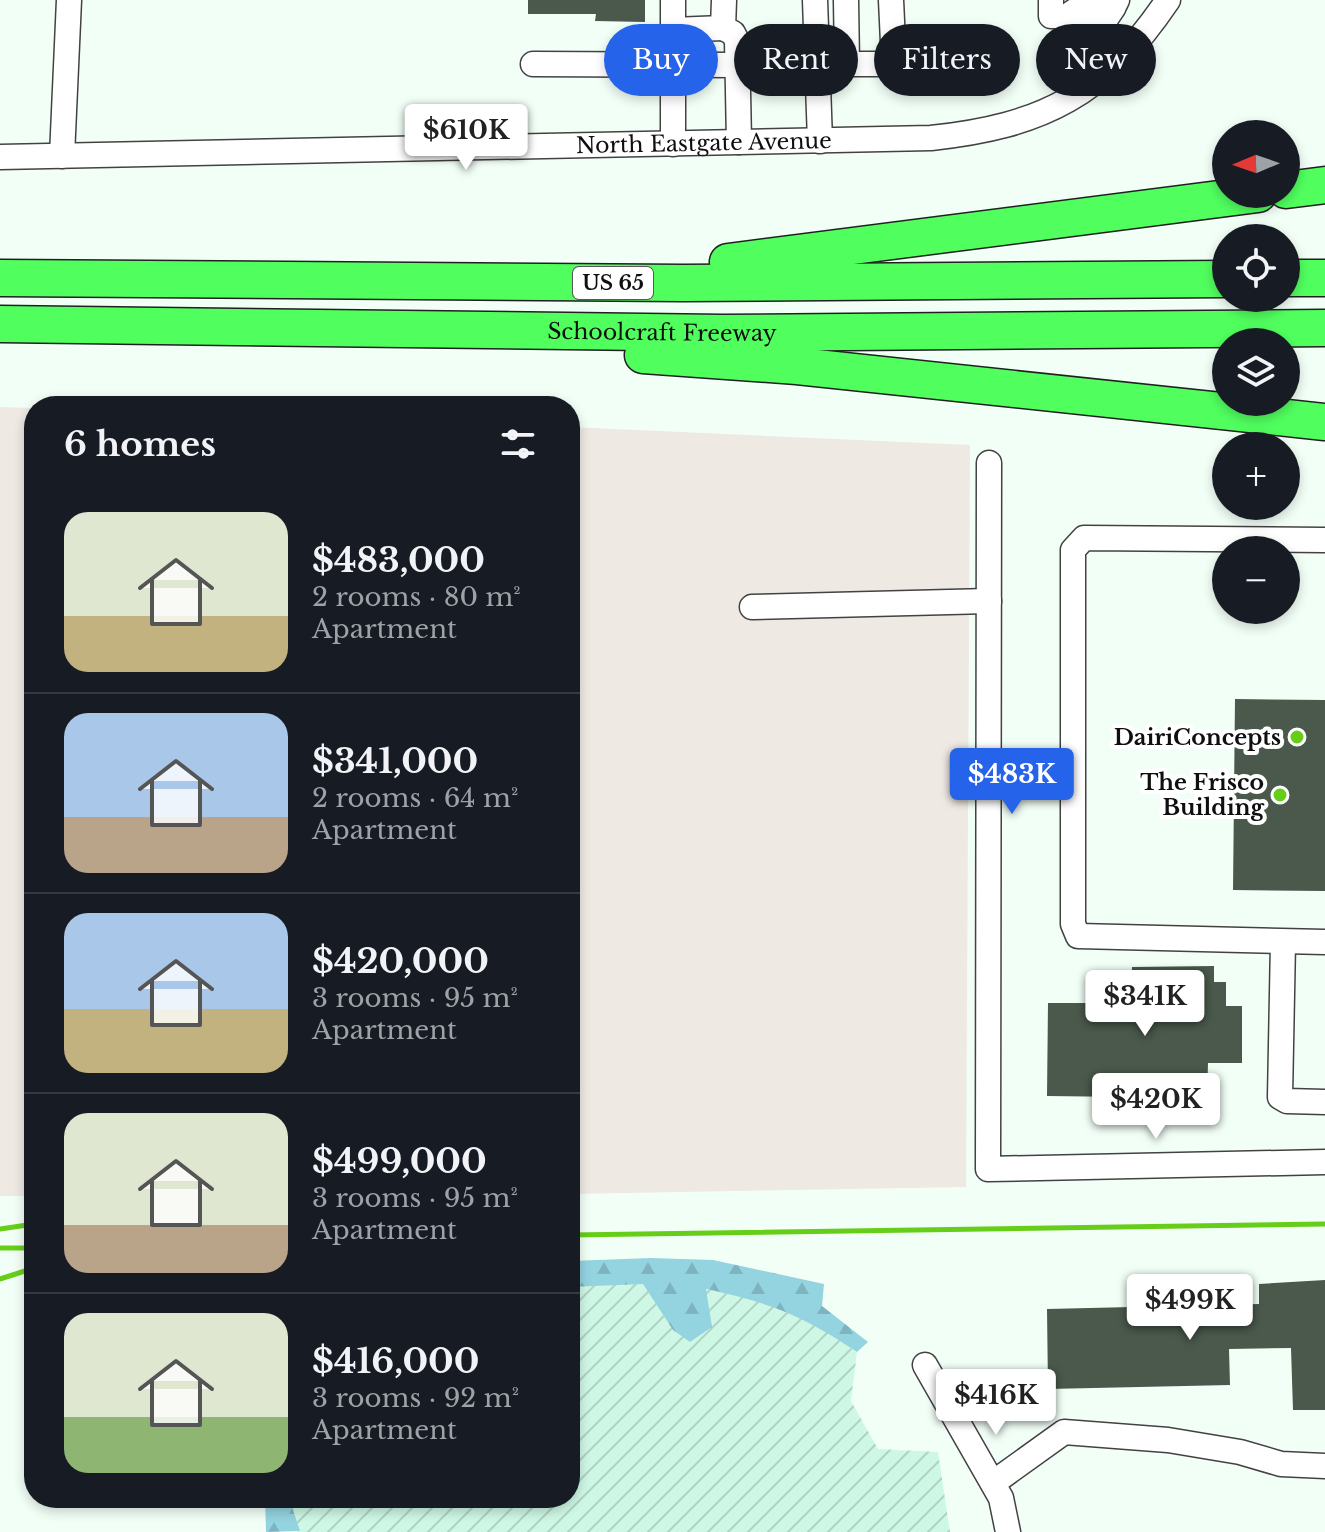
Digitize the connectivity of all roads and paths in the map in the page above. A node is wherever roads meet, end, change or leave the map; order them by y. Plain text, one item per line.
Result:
1 (69, 0) edge
2 (673, 0) edge
3 (724, 0) edge
4 (815, 0) edge
5 (846, 0) edge
6 (891, 0) edge
7 (1168, 0) edge
8 (1115, 4) edge
9 (1057, 10) edge
10 (673, 24) edge
11 (718, 28) edge
12 (723, 28) junction
13 (734, 35) edge
14 (533, 64) dead end
15 (604, 65) edge
16 (673, 96) edge
17 (738, 96) edge
18 (820, 141) junction
19 (739, 142) junction
20 (673, 144) junction
21 (62, 156) junction
22 (0, 157) edge
23 (1325, 185) edge
24 (1300, 188) edge
25 (1212, 200) edge
26 (0, 278) edge
27 (1300, 278) edge
28 (1325, 278) edge
29 (1212, 279) edge
30 (355, 282) junction
31 (0, 324) edge
32 (1325, 328) edge
33 (376, 331) junction
34 (1325, 422) edge
35 (989, 463) dead end
36 (1325, 540) edge
37 (989, 601) junction
38 (752, 607) dead end
39 (1283, 942) junction
40 (1325, 942) edge
41 (1325, 1102) edge
42 (1325, 1162) edge
43 (925, 1365) dead end
44 (1325, 1466) edge
45 (993, 1483) junction
46 (1008, 1532) edge

1 - 21 street
2 - 10 street
3 - 12 street
4 - 18 street
5 - 6 street
7 - 18 street, North Eastgate Avenue
8 - 9 street
11 - 12 street
12 - 13 street
14 - 15 street
16 - 20 street
17 - 19 street
18 - 19 street, North Eastgate Avenue
19 - 20 street, North Eastgate Avenue
20 - 21 street, North Eastgate Avenue
21 - 22 street, North Eastgate Avenue
23 - 24 highway
25 - 30 highway
26 - 30 highway, US 65
27 - 28 highway
29 - 30 highway, US 65
31 - 33 highway, Schoolcraft Freeway
32 - 33 highway, Schoolcraft Freeway
33 - 34 highway
35 - 37 street
36 - 39 street
37 - 38 street
37 - 42 street
39 - 40 street
39 - 41 street
43 - 45 street
44 - 45 street
45 - 46 street

